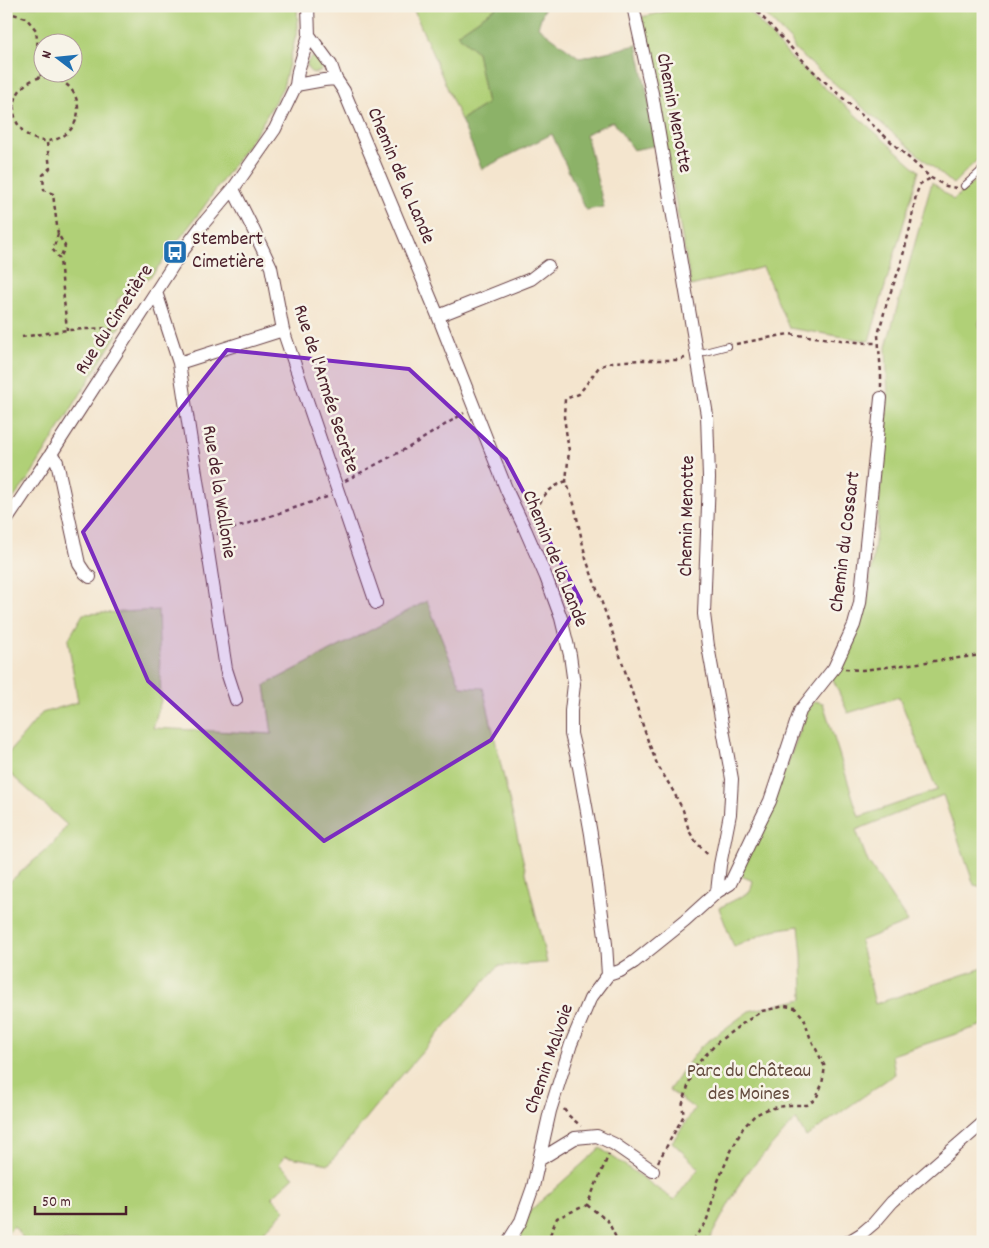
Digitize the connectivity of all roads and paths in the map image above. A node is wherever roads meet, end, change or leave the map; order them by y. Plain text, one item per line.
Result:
1 (308, 6) edge
2 (633, 6) edge
3 (752, 6) edge
4 (6, 13) edge
5 (36, 32) edge
6 (309, 35) junction
7 (336, 79) junction
8 (32, 80) edge
9 (64, 82) edge
10 (296, 85) junction
11 (47, 142) junction
12 (983, 169) edge
13 (931, 178) junction
14 (964, 186) joint
15 (233, 189) junction
16 (58, 234) junction
17 (60, 259) junction
18 (548, 266) dead end
19 (156, 292) junction
20 (438, 316) junction
21 (67, 330) junction
22 (283, 330) junction
23 (22, 337) dead end
24 (126, 337) junction
25 (878, 343) junction
26 (728, 346) joint
27 (698, 354) junction
28 (179, 363) junction
29 (881, 398) joint
30 (474, 407) junction
31 (52, 454) junction
32 (566, 481) junction
33 (337, 489) junction
34 (6, 521) edge
35 (525, 529) junction
36 (206, 538) junction
37 (90, 577) dead end
38 (376, 603) dead end
39 (983, 655) edge
40 (834, 668) junction
41 (236, 700) dead end
42 (720, 865) junction
43 (716, 892) junction
44 (608, 975) junction
45 (555, 1096) junction
46 (983, 1122) edge
47 (597, 1136) junction
48 (614, 1144) junction
49 (538, 1160) junction
50 (653, 1171) joint
51 (587, 1205) junction
52 (508, 1242) edge
53 (547, 1242) edge
54 (618, 1242) edge
55 (686, 1242) edge
56 (848, 1242) edge

1 - 6 street
2 - 27 street, Chemin Menotte
3 - 13 path
4 - 5 path
6 - 7 street, Chemin de la Lande
6 - 10 street, Rue du Cimetière
7 - 10 street
7 - 20 street, Chemin de la Lande
8 - 11 path
9 - 11 path
10 - 15 street, Rue du Cimetière
11 - 16 path
12 - 14 lane
13 - 14 path
13 - 25 path
15 - 19 street, Rue du Cimetière
15 - 22 street, Rue de l'Armée Secrète
16 - 17 path
16 - 17 path
17 - 21 path
18 - 20 street
19 - 24 street, Rue du Cimetière
19 - 28 street, Rue de la Wallonie
20 - 30 street, Chemin de la Lande
21 - 23 path
21 - 24 path
22 - 28 street
22 - 33 street, Rue de l'Armée Secrète
24 - 31 street, Rue du Cimetière
25 - 26 path
25 - 29 path
26 - 27 lane
27 - 32 path
27 - 42 street, Chemin Menotte
28 - 36 street, Rue de la Wallonie
29 - 40 street, Chemin du Cossart
30 - 33 path
30 - 35 street, Chemin de la Lande
31 - 34 street, Rue du Cimetière
31 - 37 street
32 - 35 path
32 - 42 path
33 - 36 path
33 - 38 street, Rue de l'Armée Secrète
35 - 44 street, Chemin de la Lande
36 - 41 street, Rue de la Wallonie
39 - 40 path
40 - 43 street, Chemin du Cossart
42 - 43 street, Chemin Menotte
43 - 44 street
44 - 45 street, Chemin Malvoie
45 - 47 path
45 - 49 street, Chemin Malvoie
46 - 56 street
47 - 48 street
47 - 49 street
48 - 50 street
48 - 51 path
49 - 52 street, Chemin Malvoie
50 - 55 path
51 - 53 path
51 - 54 path

